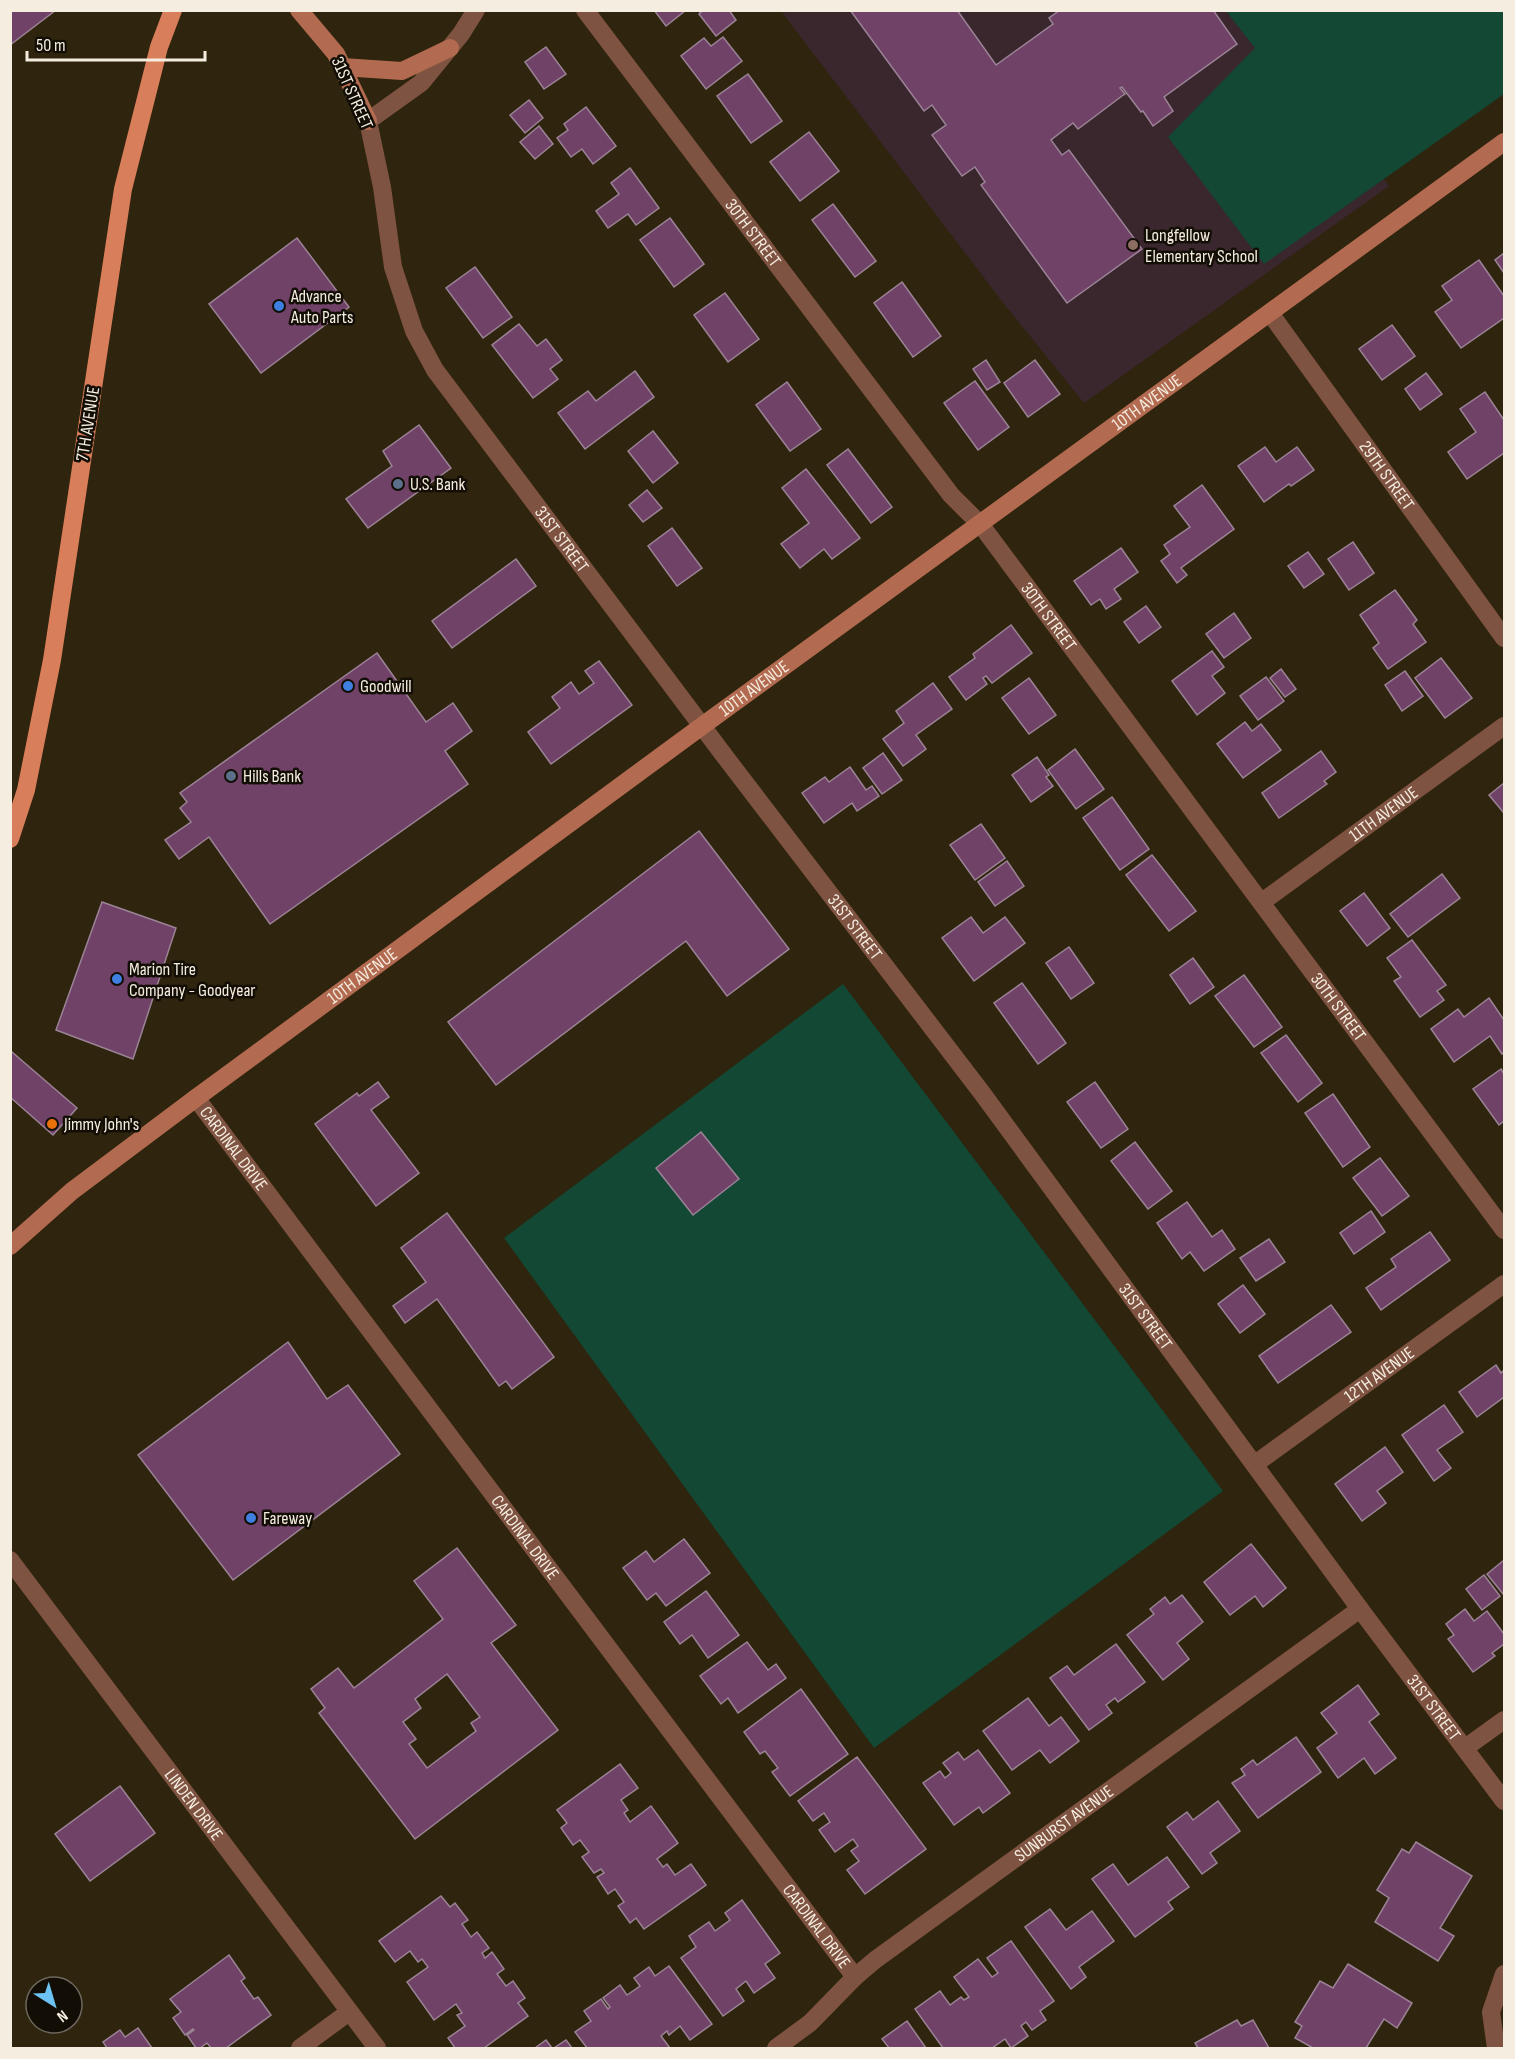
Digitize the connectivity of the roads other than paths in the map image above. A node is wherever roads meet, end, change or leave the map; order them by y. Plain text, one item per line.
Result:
1 (173, 10) edge
2 (299, 10) edge
3 (476, 10) edge
4 (585, 10) edge
5 (450, 48) junction
6 (342, 67) junction
7 (368, 121) junction
8 (1504, 142) edge
9 (1269, 313) junction
10 (981, 525) junction
11 (1504, 638) edge
12 (702, 726) junction
13 (1504, 726) edge
14 (10, 839) edge
15 (1262, 902) junction
16 (196, 1098) junction
17 (1504, 1230) edge
18 (10, 1246) edge
19 (1504, 1284) edge
20 (1255, 1464) junction
21 (10, 1560) edge
22 (1360, 1609) junction
23 (1504, 1720) edge
24 (1465, 1748) junction
25 (1504, 1801) edge
26 (1504, 1974) edge
27 (855, 1977) junction
28 (349, 2012) junction
29 (1493, 2044) edge
30 (300, 2049) edge
31 (377, 2049) edge
32 (776, 2049) edge

1 - 14 main road, 7TH AVENUE
2 - 6 street, 31ST STREET
3 - 5 street
4 - 10 street, 30TH STREET
5 - 6 street
5 - 7 street
6 - 7 street, 31ST STREET
7 - 12 street, 31ST STREET
8 - 9 street, 10TH AVENUE
9 - 10 street, 10TH AVENUE
9 - 11 street, 29TH STREET
10 - 12 street, 10TH AVENUE
10 - 15 street, 30TH STREET
12 - 16 street, 10TH AVENUE
12 - 20 street, 31ST STREET
13 - 15 street, 11TH AVENUE
15 - 17 street, 30TH STREET
16 - 18 street, 10TH AVENUE
16 - 27 street, CARDINAL DRIVE
19 - 20 street, 12TH AVENUE
20 - 22 street, 31ST STREET
21 - 28 street, LINDEN DRIVE
22 - 24 street, 31ST STREET
22 - 27 street, SUNBURST AVENUE
23 - 24 street
24 - 25 street, 31ST STREET
26 - 29 street
27 - 32 street, SUNBURST AVENUE
28 - 30 street
28 - 31 street, LINDEN DRIVE

